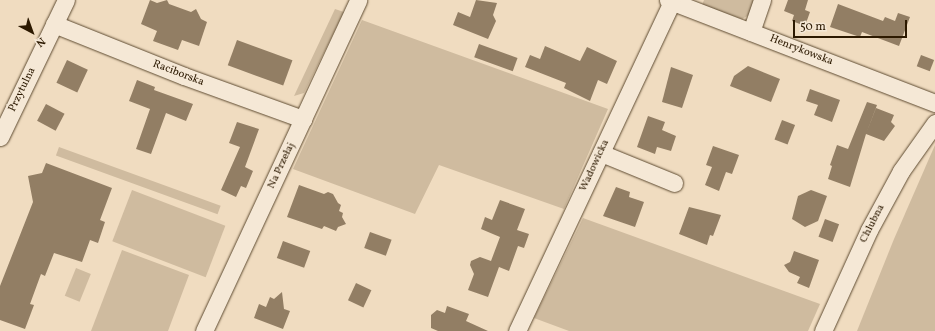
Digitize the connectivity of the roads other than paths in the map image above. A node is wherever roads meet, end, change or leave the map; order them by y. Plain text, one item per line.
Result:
1 (66, 0) edge
2 (358, 0) edge
3 (762, 0) edge
4 (670, 1) edge
5 (54, 24) junction
6 (751, 32) junction
7 (935, 103) edge
8 (303, 119) junction
9 (935, 123) edge
10 (0, 137) edge
11 (601, 153) junction
12 (674, 183) dead end
13 (204, 331) edge
14 (517, 331) edge
15 (823, 331) edge

1 - 5 street, Przytulna
2 - 8 street, Na Przełaj
3 - 6 street
4 - 6 street, Henrykowska
4 - 11 street, Wadowicka
5 - 8 street, Raciborska
5 - 10 street, Przytulna
6 - 7 street, Henrykowska
8 - 13 street, Na Przełaj
9 - 15 street, Chlubna
11 - 12 street
11 - 14 street, Wadowicka

